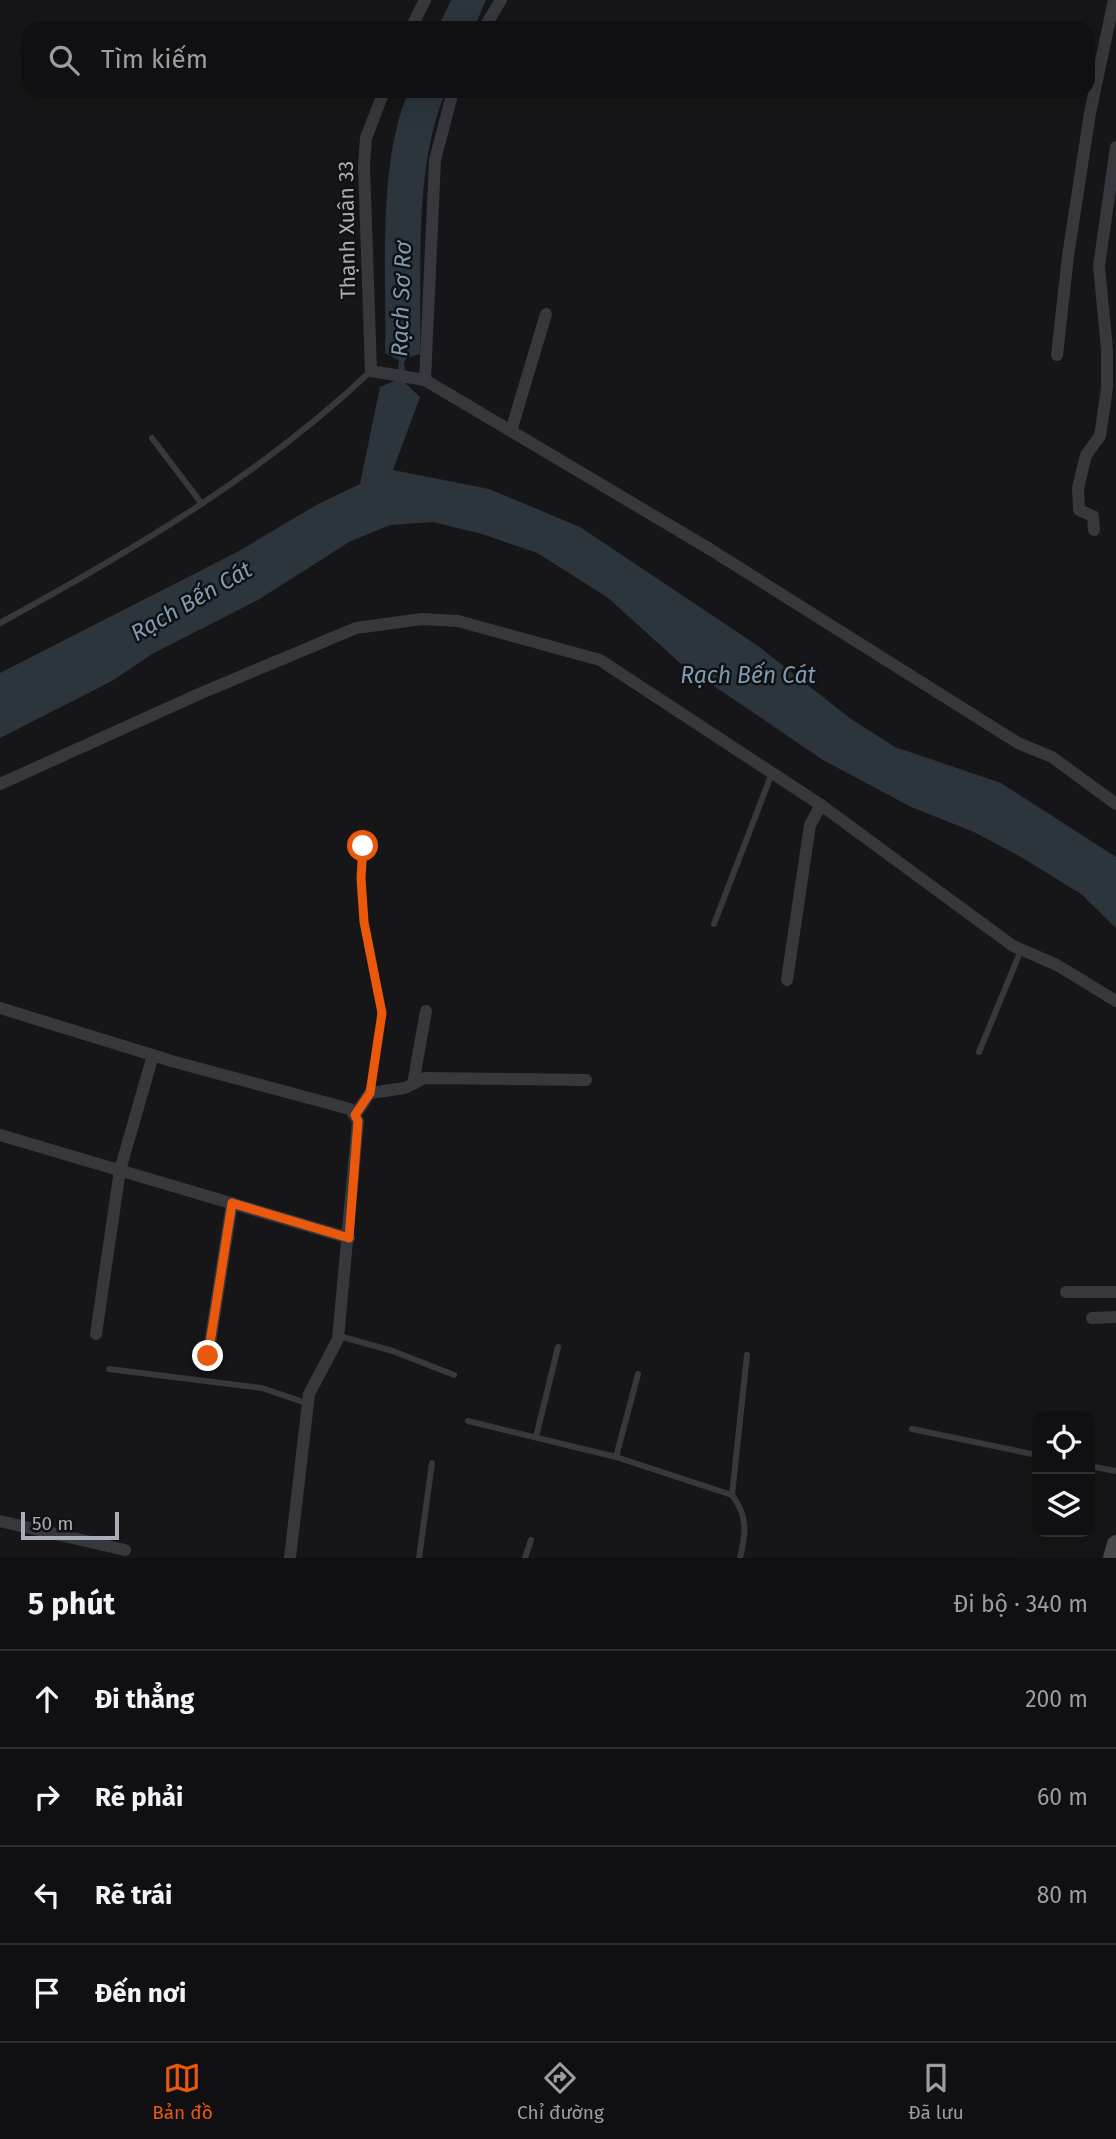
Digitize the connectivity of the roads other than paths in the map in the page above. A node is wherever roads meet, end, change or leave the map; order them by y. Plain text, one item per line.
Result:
1 (425, 0) edge
2 (501, 0) edge
3 (1114, 0) edge
4 (414, 21) edge
5 (488, 21) edge
6 (1095, 92) edge
7 (381, 98) edge
8 (451, 98) edge
9 (1094, 98) edge
10 (1116, 147) edge
11 (546, 314) dead end
12 (1057, 355) dead end
13 (373, 371) junction
14 (421, 379) junction
15 (511, 431) junction
16 (152, 438) dead end
17 (202, 504) junction
18 (1094, 530) dead end
19 (0, 623) edge
20 (772, 773) junction
21 (0, 784) edge
22 (1116, 804) edge
23 (821, 805) junction
24 (363, 846) dead end
25 (714, 923) dead end
26 (1021, 950) junction
27 (787, 980) dead end
28 (1116, 1001) edge
29 (0, 1008) edge
30 (426, 1011) dead end
31 (979, 1052) dead end
32 (153, 1055) junction
33 (586, 1080) dead end
34 (413, 1084) junction
35 (370, 1093) junction
36 (355, 1115) junction
37 (0, 1135) edge
38 (120, 1170) junction
39 (232, 1203) junction
40 (349, 1238) junction
41 (1066, 1292) dead end
42 (1116, 1292) edge
43 (1116, 1317) edge
44 (1092, 1318) dead end
45 (96, 1334) dead end
46 (339, 1335) junction
47 (558, 1347) dead end
48 (747, 1355) dead end
49 (208, 1356) dead end
50 (109, 1369) dead end
51 (638, 1374) dead end
52 (454, 1375) dead end
53 (309, 1404) junction
54 (468, 1421) dead end
55 (912, 1429) dead end
56 (536, 1437) junction
57 (1032, 1454) edge
58 (616, 1457) junction
59 (432, 1463) dead end
60 (1095, 1467) edge
61 (1116, 1471) edge
62 (732, 1495) junction
63 (0, 1521) edge
64 (531, 1539) dead end
65 (1116, 1544) edge
66 (125, 1550) dead end
67 (290, 1558) edge
68 (419, 1558) edge
69 (525, 1558) edge
70 (740, 1558) edge
71 (1112, 1558) edge

1 - 4 street
2 - 5 street
3 - 6 street
7 - 13 street, Thạnh Xuân 33
8 - 14 street
9 - 12 street
10 - 18 street
11 - 15 street
13 - 14 street
13 - 17 lane
14 - 15 street
15 - 22 street
16 - 17 lane
17 - 19 lane
20 - 21 street
20 - 23 street
20 - 25 lane
23 - 26 street
23 - 27 street
24 - 35 lane
26 - 28 street
26 - 31 lane
29 - 32 street
30 - 34 street
32 - 36 street
32 - 38 street
33 - 34 street
34 - 35 street
35 - 36 street
36 - 40 street
37 - 38 street
38 - 39 street
38 - 45 street
39 - 40 street
39 - 49 street
40 - 46 street
41 - 42 street
43 - 44 street
46 - 52 lane
46 - 53 street
47 - 56 lane
48 - 62 lane
50 - 53 lane
51 - 58 lane
53 - 67 street
54 - 56 lane
55 - 57 lane
56 - 58 lane
58 - 62 lane
59 - 68 lane
60 - 61 lane
62 - 70 lane
63 - 66 street
64 - 69 lane
65 - 71 street

